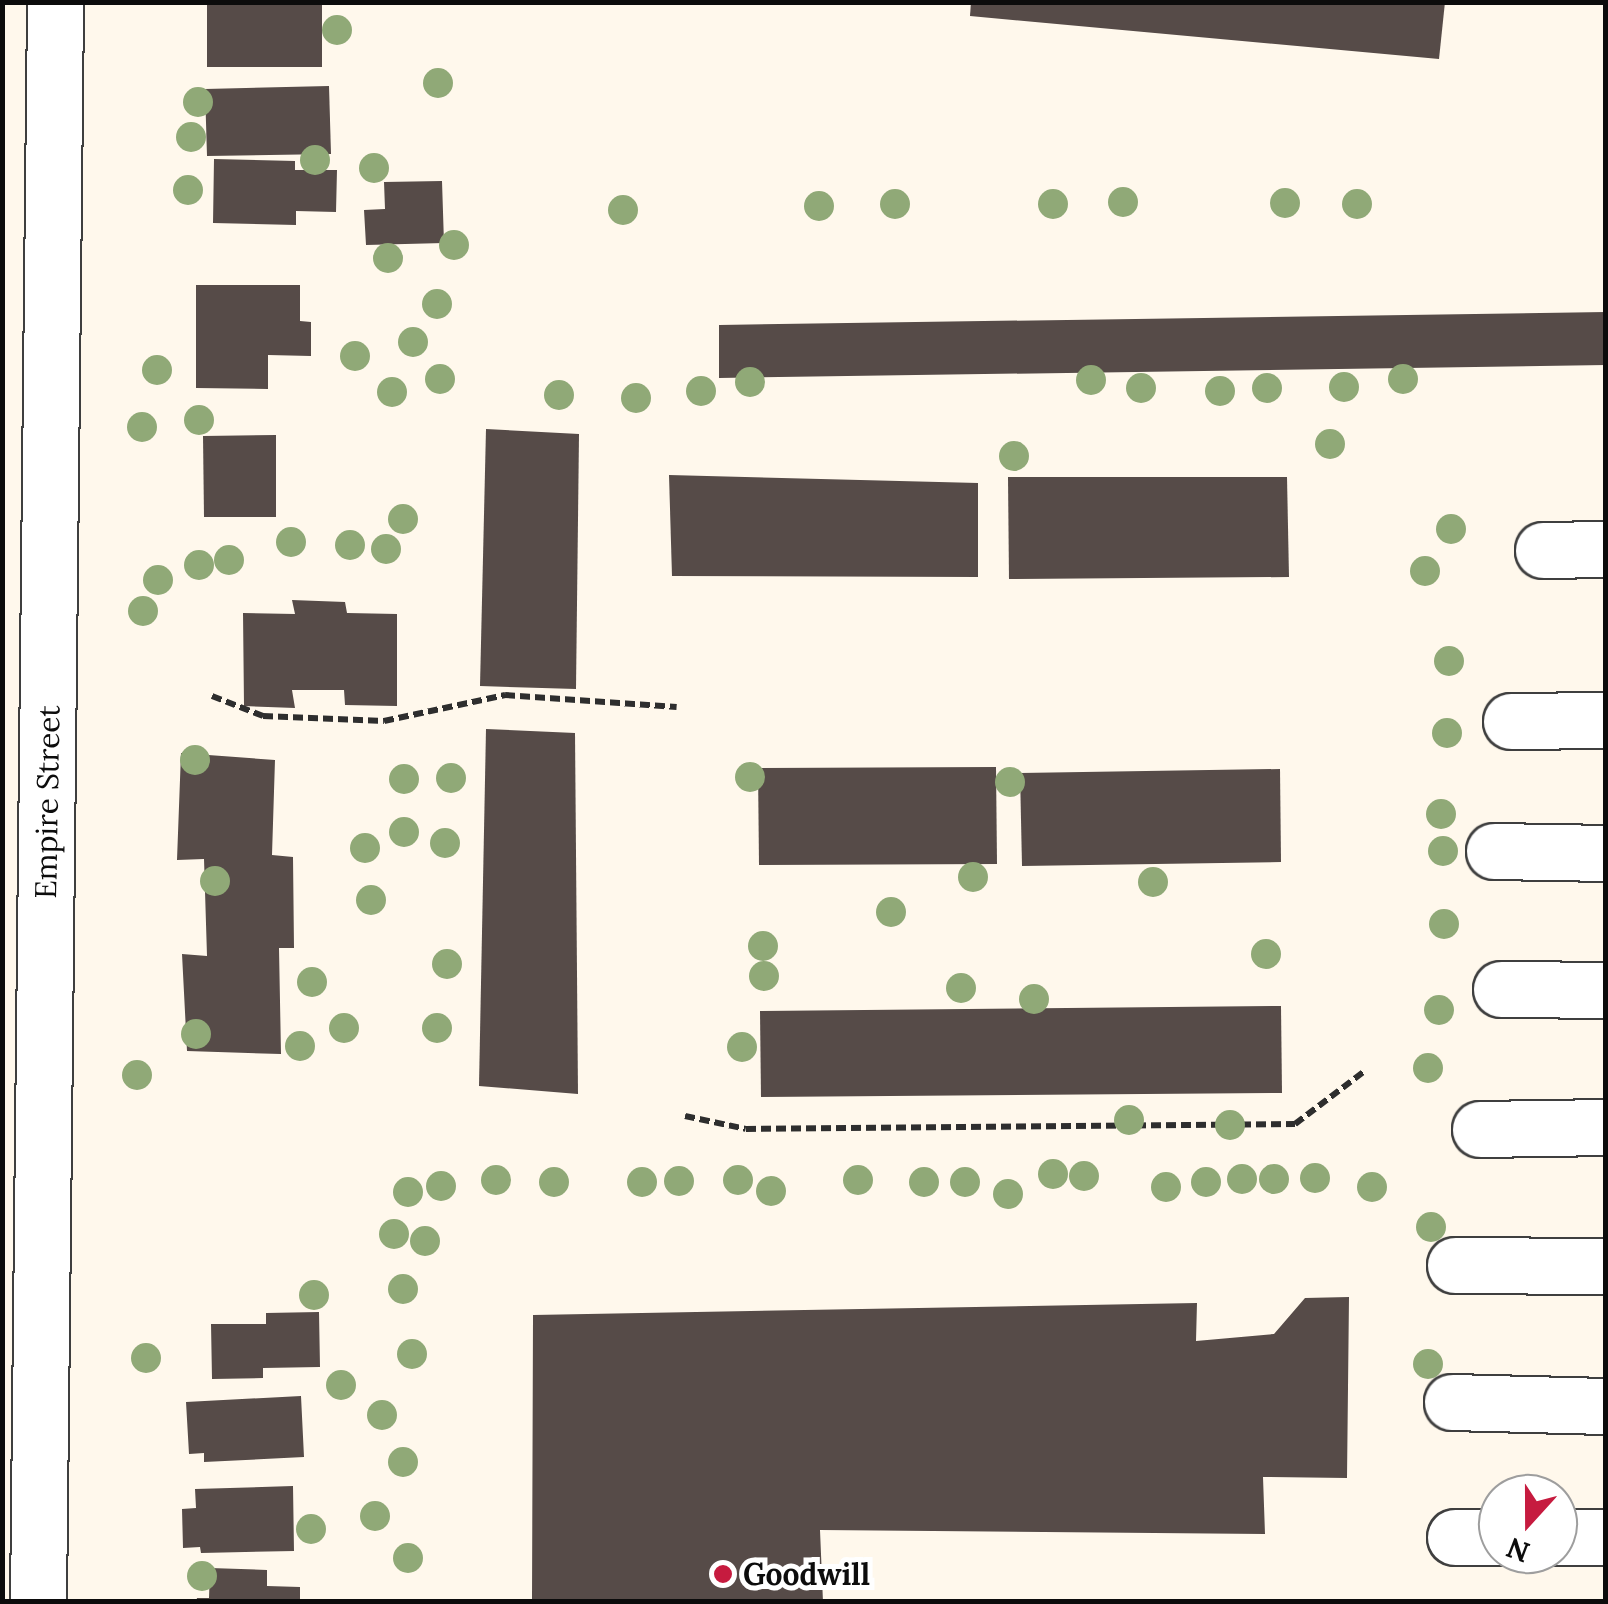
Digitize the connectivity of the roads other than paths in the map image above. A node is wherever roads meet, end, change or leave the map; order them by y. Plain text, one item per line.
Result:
1 (55, 2) edge
2 (1606, 549) edge
3 (1542, 550) dead end
4 (1511, 720) dead end
5 (1606, 720) edge
6 (1494, 851) dead end
7 (1606, 853) edge
8 (1501, 989) dead end
9 (1606, 990) edge
10 (1606, 1127) edge
11 (1480, 1130) dead end
12 (1455, 1265) dead end
13 (1606, 1266) edge
14 (1452, 1402) dead end
15 (1606, 1406) edge
16 (1578, 1537) edge
17 (1606, 1537) edge
18 (38, 1602) edge

1 - 18 street, Empire Street
2 - 3 street
4 - 5 street
6 - 7 street
8 - 9 street
10 - 11 street
12 - 13 street
14 - 15 street
16 - 17 street

